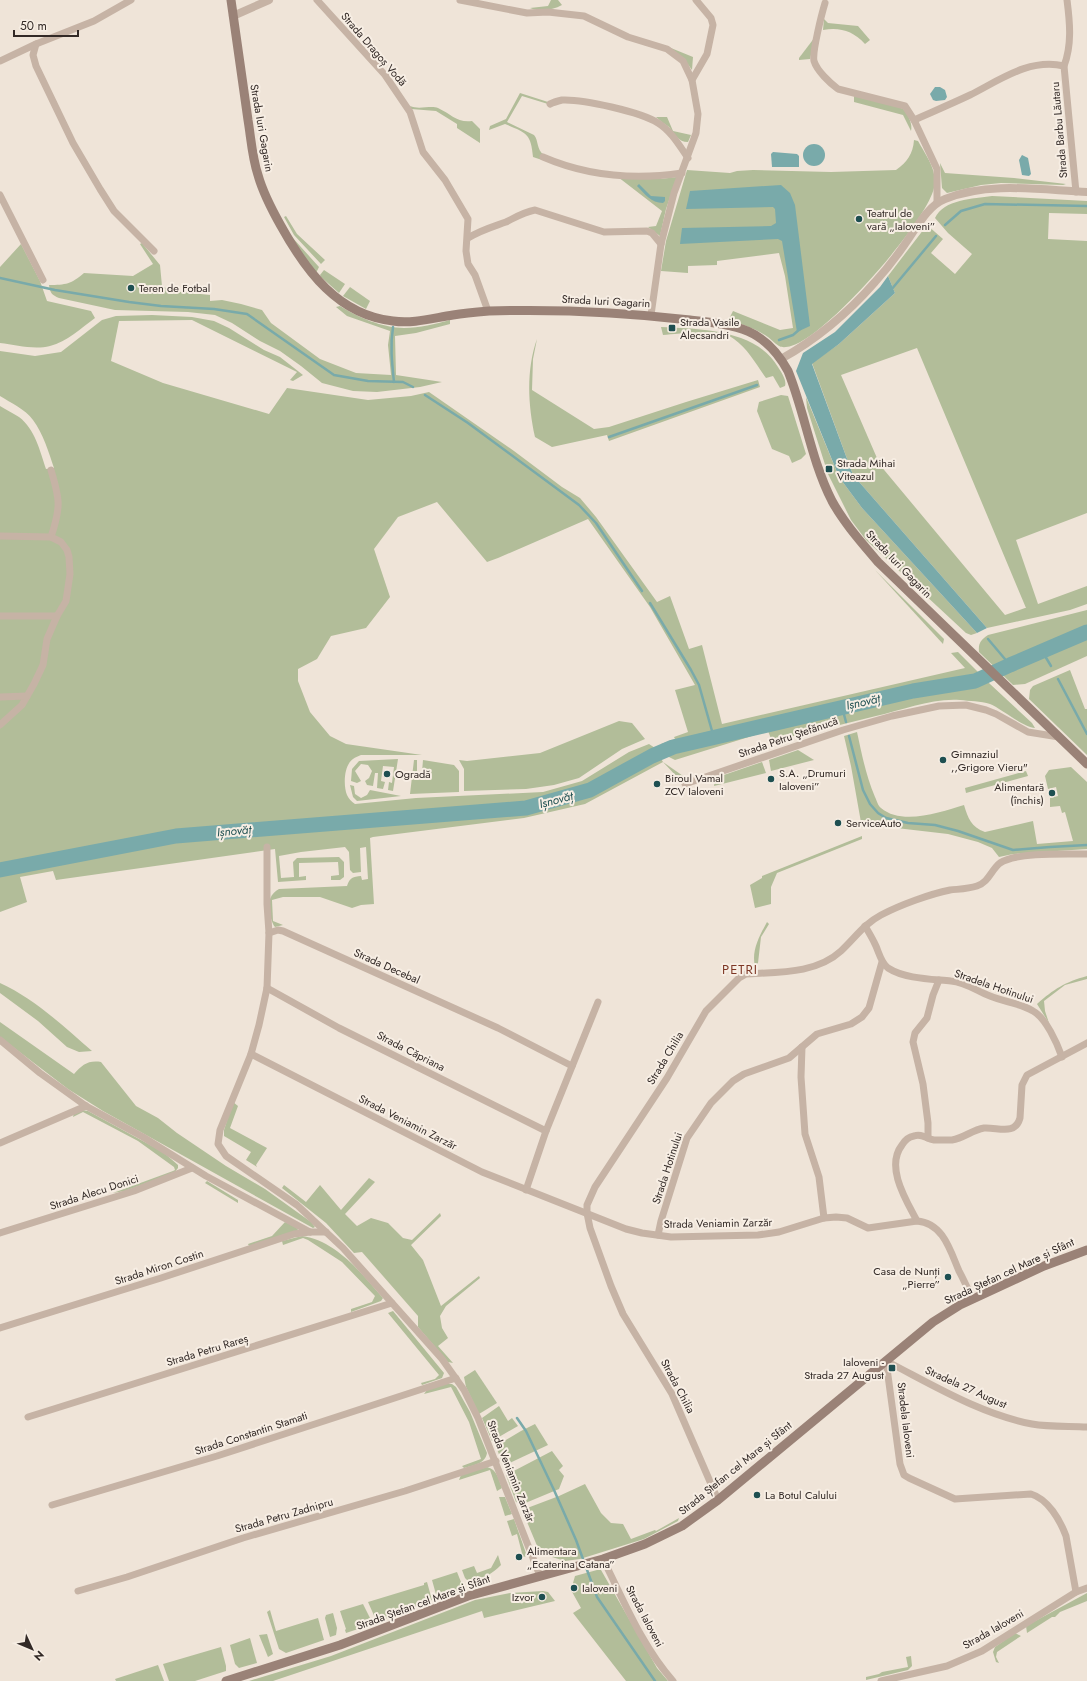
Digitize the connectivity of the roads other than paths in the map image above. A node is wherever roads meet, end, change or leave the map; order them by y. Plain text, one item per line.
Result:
1 (131, 0) edge
2 (231, 0) edge
3 (269, 0) edge
4 (317, 0) edge
5 (460, 0) edge
6 (696, 0) edge
7 (1067, 0) edge
8 (825, 3) dead end
9 (233, 16) junction
10 (36, 44) junction
11 (0, 61) edge
12 (1064, 66) junction
13 (692, 80) junction
14 (550, 104) dead end
15 (914, 120) junction
16 (543, 157) dead end
17 (688, 158) junction
18 (682, 173) junction
19 (1076, 192) junction
20 (1087, 192) edge
21 (0, 194) edge
22 (938, 203) junction
23 (468, 238) junction
24 (661, 244) junction
25 (154, 251) dead end
26 (44, 280) dead end
27 (488, 311) junction
28 (651, 315) junction
29 (781, 359) junction
30 (51, 470) dead end
31 (0, 536) edge
32 (52, 536) junction
33 (0, 616) edge
34 (57, 616) junction
35 (27, 696) junction
36 (0, 697) edge
37 (0, 725) edge
38 (1059, 737) junction
39 (1087, 764) edge
40 (685, 784) dead end
41 (267, 847) dead end
42 (1087, 854) edge
43 (865, 926) junction
44 (269, 933) junction
45 (882, 962) junction
46 (939, 980) junction
47 (267, 988) junction
48 (598, 1002) dead end
49 (0, 1040) edge
50 (1087, 1043) edge
51 (3, 1047) edge
52 (802, 1047) junction
53 (251, 1054) junction
54 (1062, 1056) junction
55 (572, 1066) junction
56 (86, 1106) junction
57 (546, 1131) junction
58 (928, 1138) junction
59 (0, 1143) edge
60 (192, 1168) junction
61 (526, 1190) junction
62 (586, 1213) junction
63 (824, 1218) junction
64 (917, 1221) junction
65 (310, 1232) junction
66 (326, 1232) junction
67 (0, 1233) edge
68 (658, 1235) junction
69 (1087, 1250) edge
70 (973, 1299) junction
71 (392, 1303) junction
72 (0, 1328) edge
73 (886, 1361) junction
74 (456, 1378) junction
75 (28, 1417) dead end
76 (1087, 1427) edge
77 (496, 1461) junction
78 (718, 1500) junction
79 (52, 1505) dead end
80 (599, 1560) junction
81 (540, 1576) junction
82 (1087, 1588) edge
83 (78, 1591) dead end
84 (1076, 1592) junction
85 (226, 1681) edge
86 (673, 1681) edge
87 (881, 1681) edge

1 - 10 street
2 - 9 main road, Strada Iuri Gagarin
3 - 9 street
4 - 23 street, Strada Dragoș Vodă
5 - 13 street
6 - 13 street
7 - 12 street, Strada Barbu Lăutaru
8 - 15 street
9 - 27 main road, Strada Iuri Gagarin
10 - 11 street
10 - 25 street
12 - 15 street, Strada Barbu Lăutaru
12 - 19 street, Strada Barbu Lăutaru
13 - 17 street
14 - 17 street
15 - 22 street
16 - 18 street
17 - 18 street
18 - 24 street
19 - 20 street
19 - 22 street
21 - 26 street
22 - 29 street
23 - 24 street
23 - 27 street, Strada Dragoș Vodă
24 - 28 street
27 - 28 main road, Strada Iuri Gagarin
28 - 29 main road, Strada Iuri Gagarin
29 - 38 main road, Strada Iuri Gagarin
30 - 32 street
31 - 32 street
32 - 34 street
33 - 34 street
34 - 35 street
35 - 36 street
35 - 37 street
38 - 39 main road, Strada Iuri Gagarin
38 - 40 street, Strada Petru Ştefănucă
41 - 44 street
42 - 43 street, Strada Chilia
43 - 45 street
43 - 62 street, Strada Chilia
44 - 47 street, Strada Veniamin Zarzăr
44 - 55 street, Strada Decebal
45 - 46 street
45 - 52 street, Strada Hotinului
46 - 54 street, Stradela Hotinului
46 - 58 street, Stradela Hotinului
47 - 53 street, Strada Veniamin Zarzăr
47 - 57 street, Strada Căpriana
48 - 55 street
49 - 51 street
50 - 54 street
51 - 56 street
52 - 63 street
52 - 68 street, Strada Hotinului
53 - 61 street, Strada Veniamin Zarzăr
53 - 66 street, Strada Veniamin Zarzăr
54 - 58 street
55 - 57 street
56 - 59 street
56 - 60 street
57 - 61 street
58 - 64 street
60 - 65 street
60 - 67 street, Strada Alecu Donici
61 - 62 street, Strada Veniamin Zarzăr
62 - 68 street, Strada Veniamin Zarzăr
62 - 78 street, Strada Chilia
63 - 64 street, Strada Veniamin Zarzăr
63 - 68 street, Strada Veniamin Zarzăr
64 - 70 street
65 - 66 street, Strada Miron Costin
65 - 72 street, Strada Miron Costin
66 - 71 street, Strada Veniamin Zarzăr
69 - 70 main road, Strada Ștefan cel Mare și Sfânt
70 - 73 main road, Strada Ștefan cel Mare și Sfânt
71 - 74 street, Strada Veniamin Zarzăr
71 - 75 street, Strada Petru Rareș
73 - 76 street, Stradela 27 August
73 - 78 main road, Strada Ștefan cel Mare și Sfânt
73 - 84 street, Stradela Ialoveni
74 - 77 street, Strada Veniamin Zarzăr
74 - 79 street, Strada Constantin Stamati
77 - 81 street, Strada Veniamin Zarzăr
77 - 83 street, Strada Petru Zadnipru
78 - 80 main road, Strada Ștefan cel Mare și Sfânt
80 - 81 main road, Strada Ștefan cel Mare și Sfânt
80 - 86 street, Strada Ialoveni
81 - 85 main road, Strada Ștefan cel Mare și Sfânt
82 - 84 street, Strada Ialoveni
84 - 87 street, Strada Ialoveni

